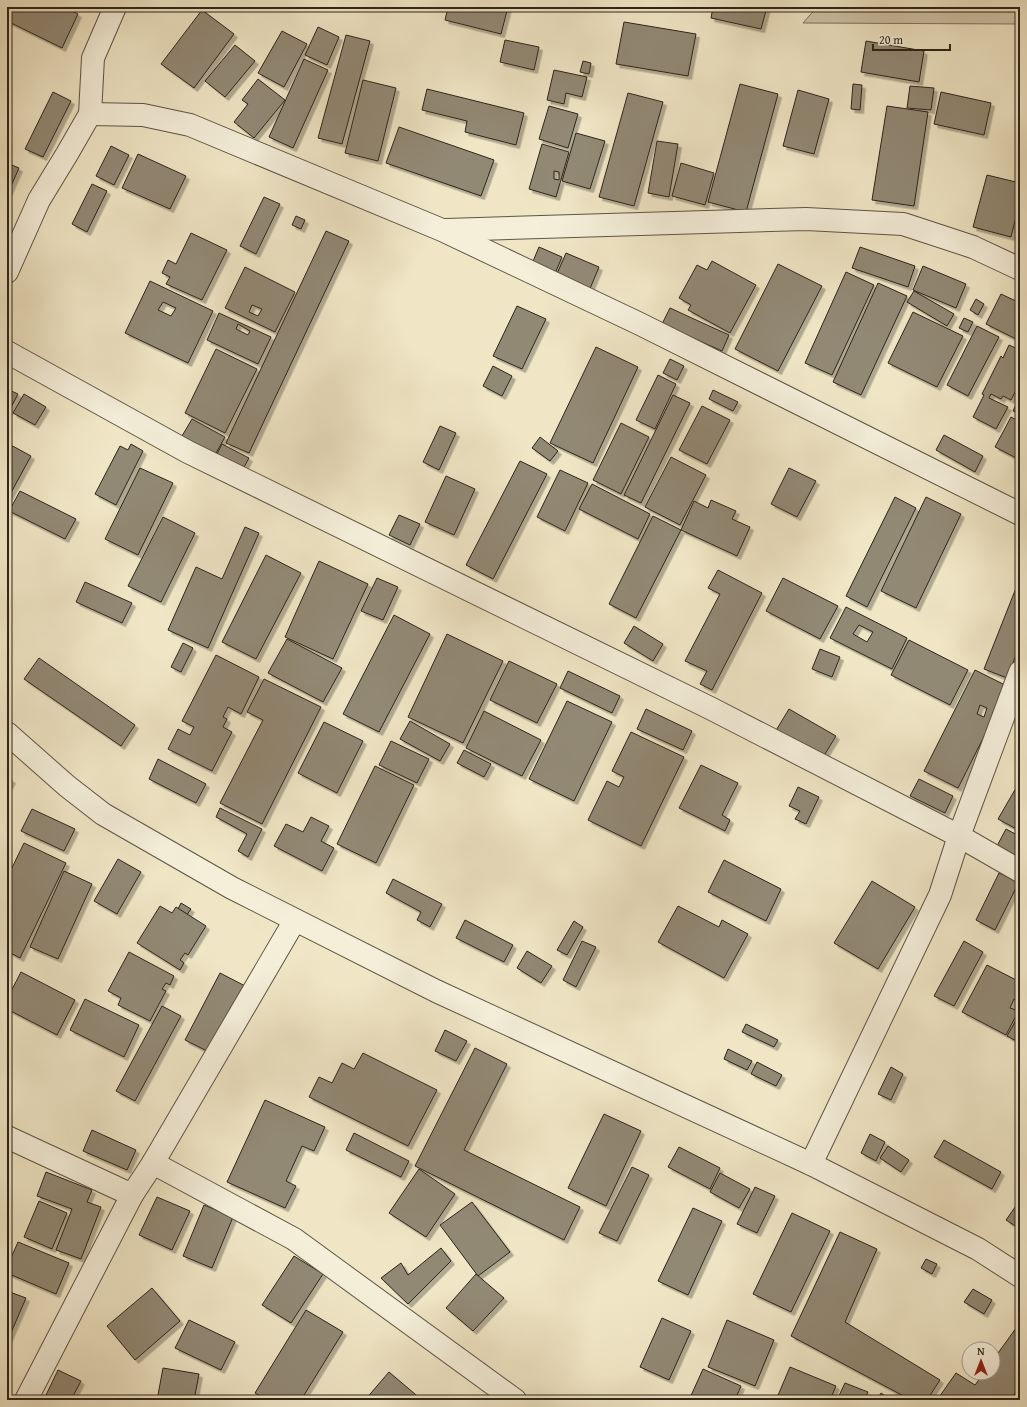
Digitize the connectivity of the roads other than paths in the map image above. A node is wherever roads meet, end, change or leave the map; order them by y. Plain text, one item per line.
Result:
1 (115, 7) edge
2 (90, 114) junction
3 (442, 230) junction
4 (1020, 269) edge
5 (7, 272) edge
6 (7, 352) edge
7 (1020, 514) edge
8 (1020, 672) edge
9 (7, 733) edge
10 (959, 836) junction
11 (1020, 871) edge
12 (295, 920) junction
13 (7, 1137) edge
14 (153, 1163) junction
15 (811, 1164) junction
16 (132, 1195) junction
17 (1020, 1276) edge
18 (26, 1400) edge
19 (515, 1400) edge

1 - 2 street
2 - 3 street
2 - 5 street
3 - 4 street
3 - 7 street
6 - 10 street
8 - 10 street
9 - 12 street
10 - 11 street
10 - 15 street
12 - 14 street
12 - 15 street
13 - 16 street
14 - 16 street
14 - 19 street
15 - 17 street
16 - 18 street

